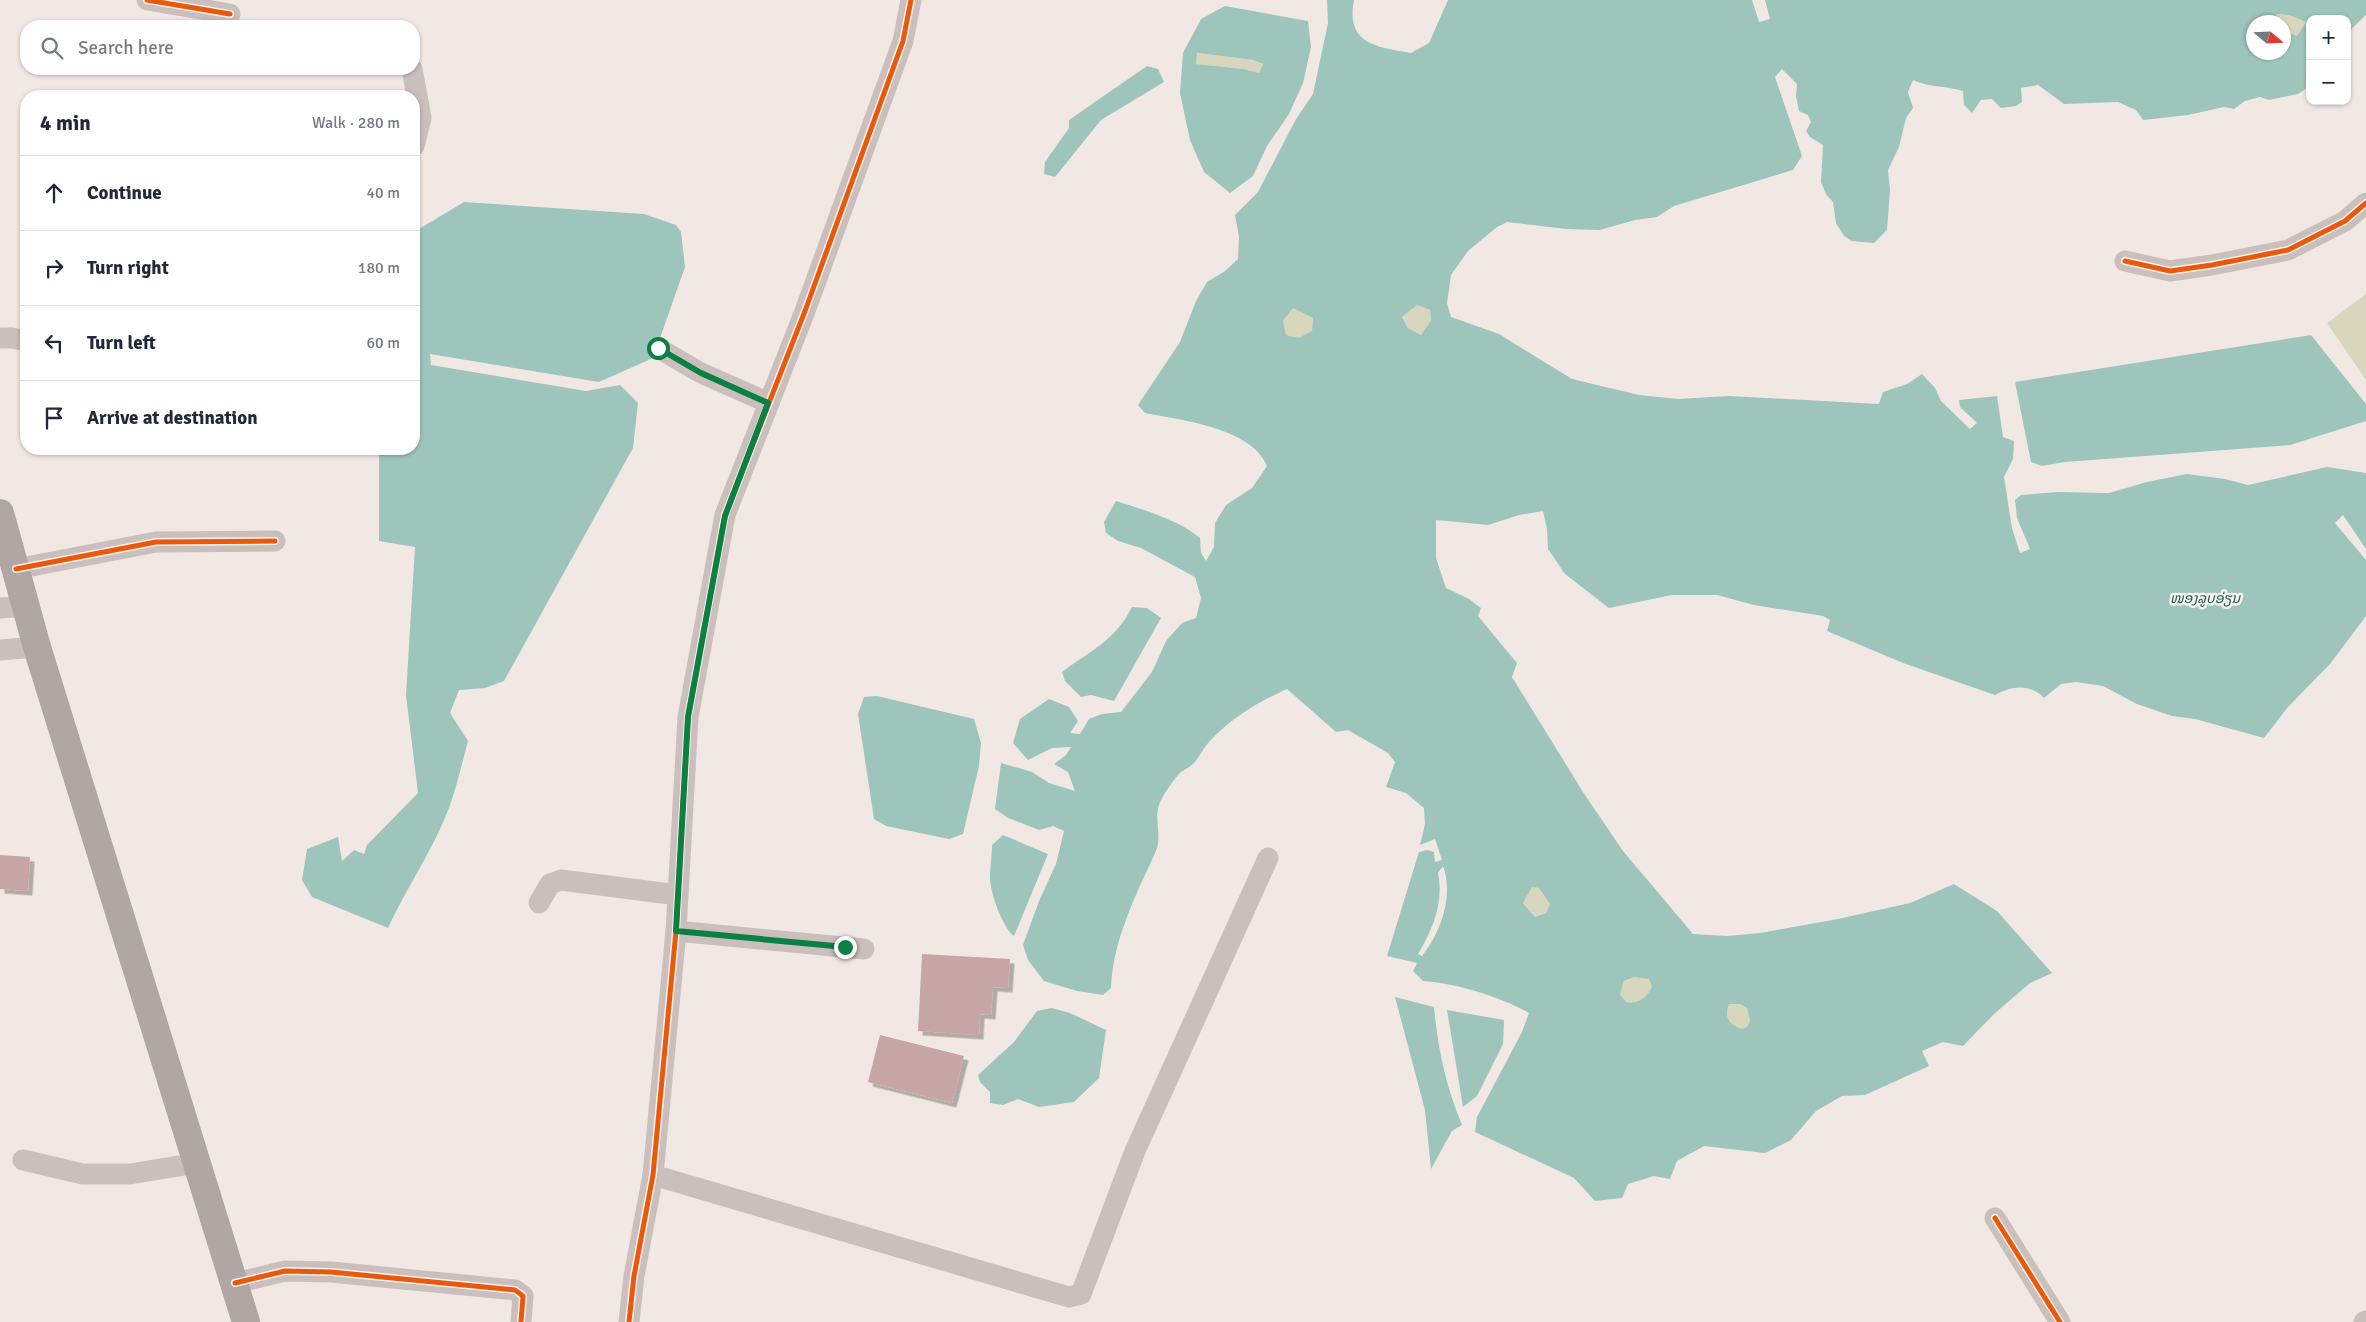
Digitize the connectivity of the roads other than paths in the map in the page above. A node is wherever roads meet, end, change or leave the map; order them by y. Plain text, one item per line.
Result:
1 (148, 0) edge
2 (911, 0) edge
3 (230, 14) dead end
4 (413, 75) edge
5 (416, 90) edge
6 (2366, 204) edge
7 (2125, 261) dead end
8 (0, 338) edge
9 (20, 340) edge
10 (658, 348) dead end
11 (768, 403) junction
12 (1, 520) edge
13 (275, 541) dead end
14 (16, 570) junction
15 (13, 607) edge
16 (38, 647) junction
17 (0, 650) edge
18 (1268, 858) dead end
19 (678, 895) junction
20 (539, 903) dead end
21 (676, 931) junction
22 (864, 949) dead end
23 (23, 1160) dead end
24 (197, 1163) junction
25 (653, 1176) junction
26 (1995, 1218) dead end
27 (234, 1284) junction
28 (246, 1322) edge
29 (521, 1322) edge
30 (629, 1322) edge
31 (2060, 1322) edge

1 - 3 street
2 - 11 street
4 - 5 street
6 - 7 street
8 - 9 street
10 - 11 street
11 - 19 street
12 - 14 highway
13 - 14 street
14 - 15 highway
15 - 16 highway
16 - 17 street
16 - 24 highway
18 - 25 street
19 - 20 street
19 - 21 street
21 - 22 street
21 - 25 street
23 - 24 street
24 - 27 highway
25 - 30 street
26 - 31 street
27 - 28 highway
27 - 29 street

